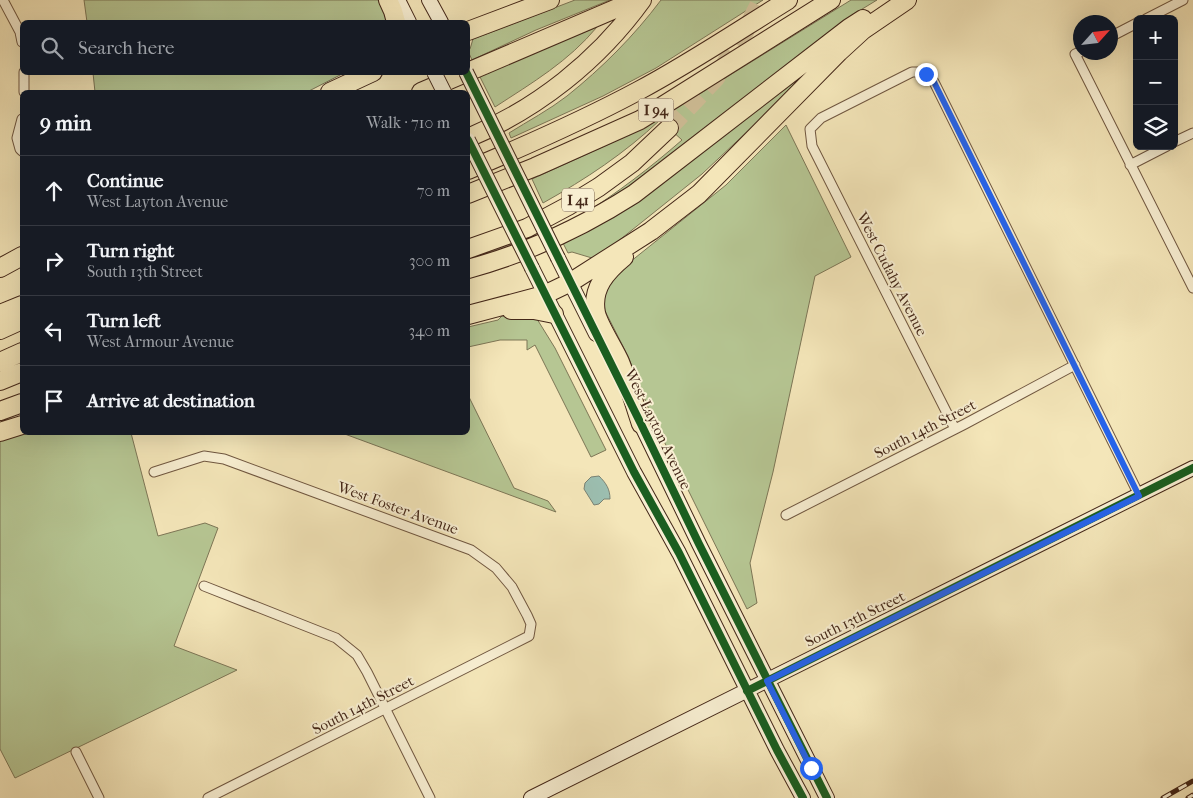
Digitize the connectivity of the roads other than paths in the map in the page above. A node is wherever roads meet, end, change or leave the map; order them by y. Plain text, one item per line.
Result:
1 (3, 0) edge
2 (388, 0) edge
3 (398, 0) edge
4 (430, 0) edge
5 (550, 0) edge
6 (636, 0) edge
7 (642, 0) edge
8 (788, 0) edge
9 (831, 0) edge
10 (893, 0) edge
11 (907, 0) edge
12 (1183, 0) edge
13 (1154, 15) edge
14 (395, 20) edge
15 (408, 20) edge
16 (440, 20) edge
17 (1133, 25) edge
18 (470, 30) edge
19 (20, 32) edge
20 (1118, 32) edge
21 (1081, 60) edge
22 (470, 71) edge
23 (24, 75) edge
24 (359, 75) edge
25 (366, 75) edge
26 (436, 75) edge
27 (461, 75) edge
28 (467, 75) edge
29 (346, 84) junction
30 (24, 90) edge
31 (334, 90) edge
32 (426, 90) edge
33 (443, 90) edge
34 (20, 128) edge
35 (669, 128) tunnel mouth
36 (1193, 133) edge
37 (470, 138) edge
38 (1178, 140) edge
39 (470, 143) edge
40 (20, 149) edge
41 (1159, 150) edge
42 (1130, 165) junction
43 (470, 169) edge
44 (470, 193) edge
45 (651, 231) junction
46 (470, 248) edge
47 (20, 257) edge
48 (0, 268) edge
49 (470, 268) edge
50 (20, 270) edge
51 (0, 280) edge
52 (571, 282) junction
53 (1193, 288) edge
54 (544, 295) junction
55 (20, 306) edge
56 (491, 310) junction
57 (0, 314) edge
58 (554, 314) junction
59 (470, 315) edge
60 (20, 321) edge
61 (0, 330) edge
62 (20, 353) edge
63 (0, 362) edge
64 (1076, 365) junction
65 (20, 373) edge
66 (0, 381) edge
67 (20, 404) edge
68 (0, 411) edge
69 (641, 424) junction
70 (20, 426) edge
71 (955, 429) junction
72 (0, 432) edge
73 (1193, 468) edge
74 (154, 472) dead end
75 (1139, 496) junction
76 (786, 515) dead end
77 (204, 586) dead end
78 (529, 636) joint
79 (767, 681) junction
80 (747, 690) junction
81 (386, 709) junction
82 (76, 752) dead end
83 (99, 798) edge
84 (208, 798) edge
85 (430, 798) edge
86 (531, 798) edge
87 (803, 798) edge
88 (827, 798) edge

1 - 19 street
2 - 14 highway
3 - 15 main road
4 - 16 main road
5 - 18 highway
6 - 22 highway
7 - 37 highway
8 - 43 highway, I 94
9 - 44 highway, I 94
10 - 49 highway
11 - 45 highway
12 - 13 street
17 - 20 street
21 - 42 street
23 - 30 street
24 - 29 highway
25 - 29 highway
26 - 33 main road, bridge
27 - 32 highway
28 - 52 main road, West Layton Avenue, bridge
29 - 31 highway
34 - 40 street
35 - 46 highway, I 41
36 - 38 street
39 - 54 main road, bridge
41 - 42 street
42 - 53 street
45 - 52 highway
45 - 69 highway
47 - 48 highway
50 - 51 highway
52 - 54 highway
52 - 69 main road, West Layton Avenue
54 - 56 highway
54 - 58 main road
55 - 57 highway
56 - 58 highway
56 - 59 highway
58 - 80 main road
60 - 61 highway
62 - 63 highway
64 - 71 street, South 14th Street
64 - 71 street, West Cudahy Avenue
64 - 75 street
65 - 66 highway
67 - 68 highway
69 - 79 main road, West Layton Avenue
70 - 72 highway
71 - 76 street, South 14th Street
73 - 75 main road, South 13th Street
74 - 78 street, West Foster Avenue
75 - 79 main road, South 13th Street
77 - 81 street
78 - 81 street, South 14th Street
79 - 80 main road, South 13th Street
79 - 88 main road, West Layton Avenue
80 - 86 main road, South 13th Street
80 - 87 main road
81 - 84 street, South 14th Street
81 - 85 street
82 - 83 street

